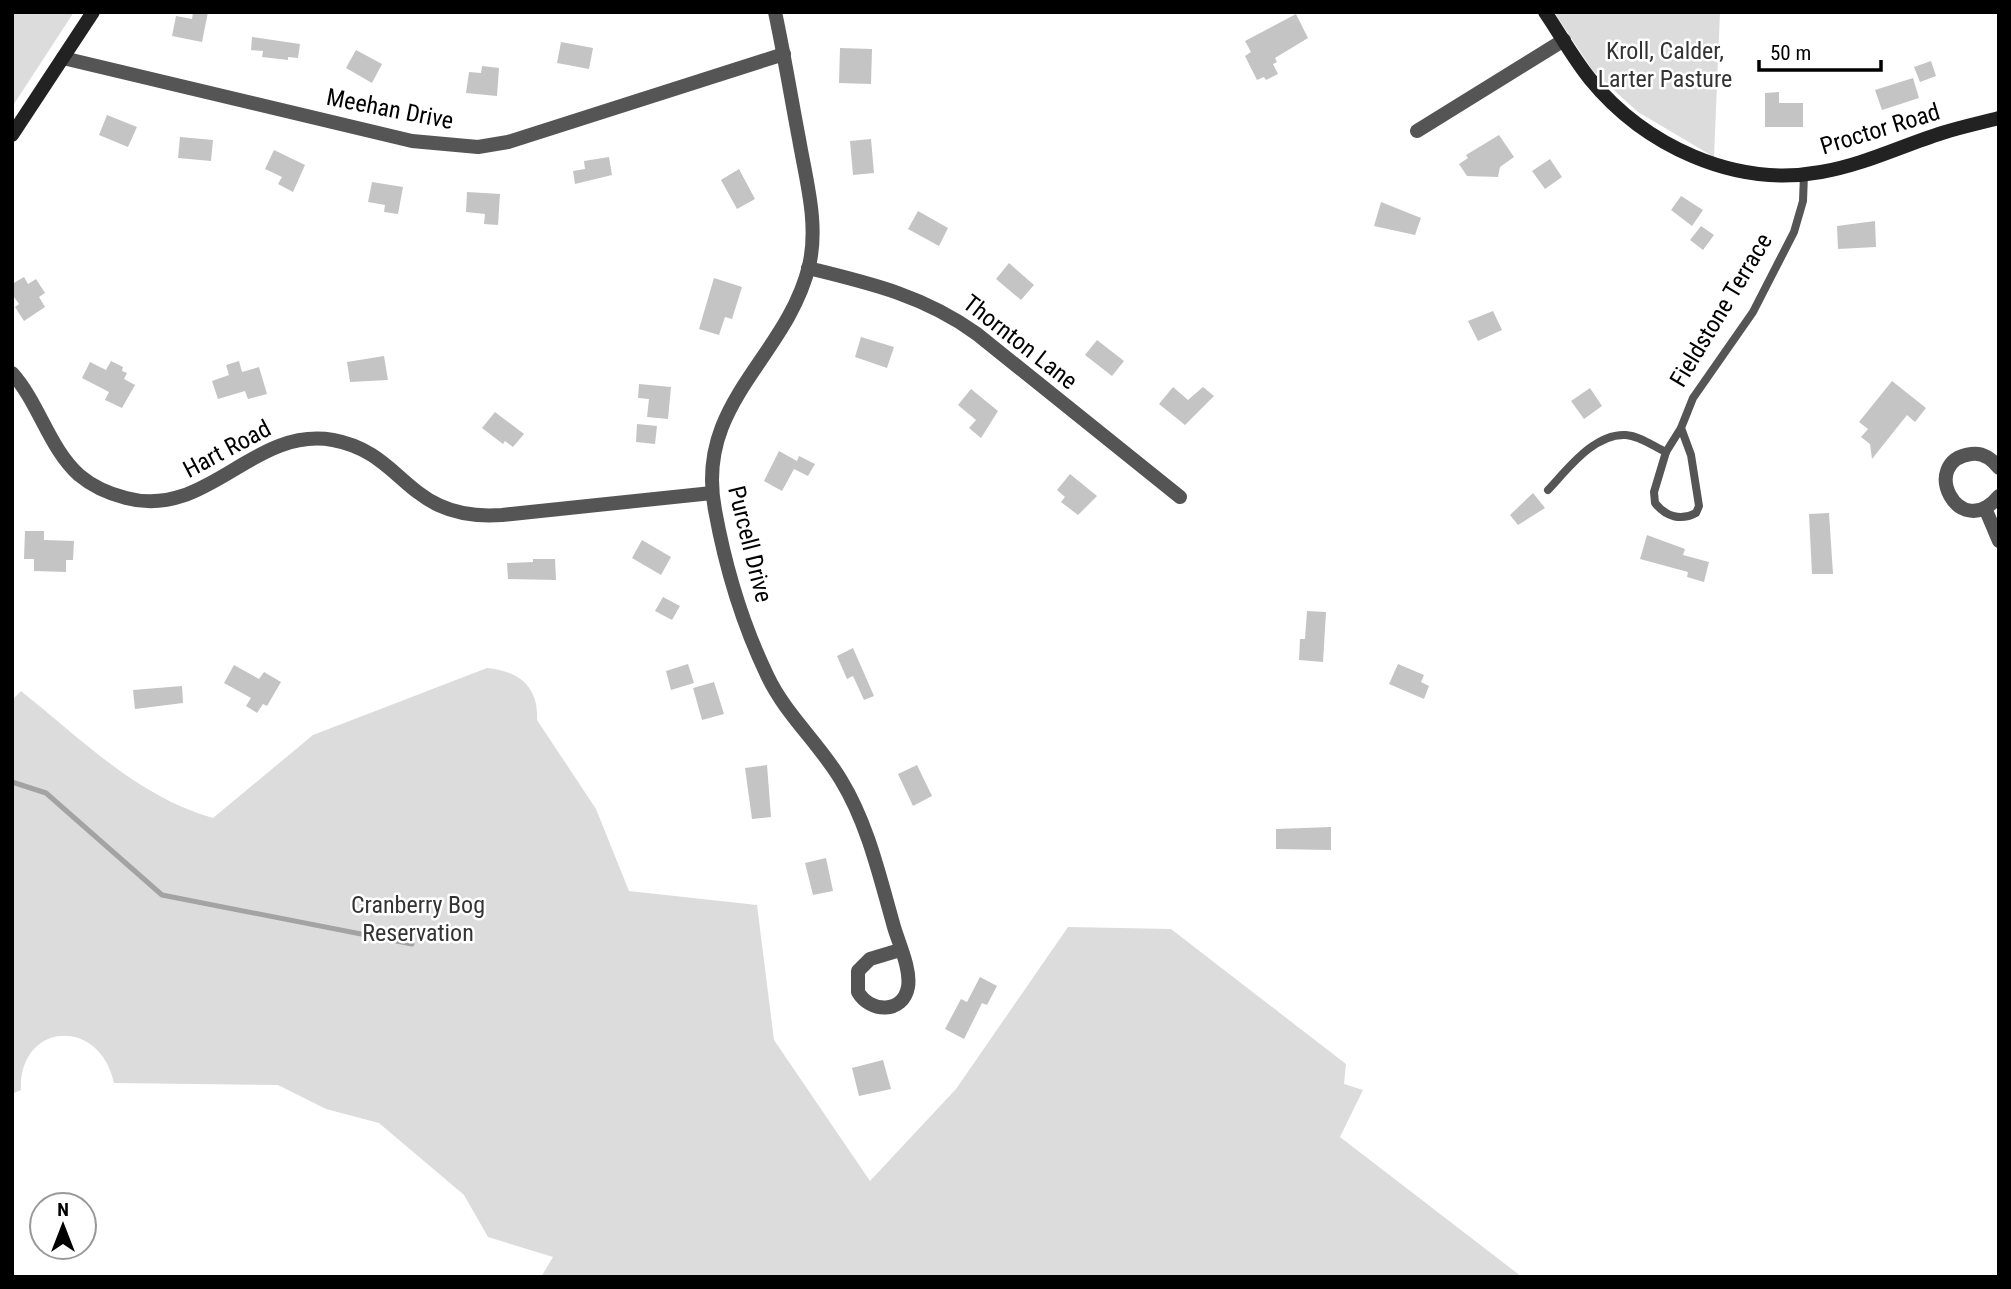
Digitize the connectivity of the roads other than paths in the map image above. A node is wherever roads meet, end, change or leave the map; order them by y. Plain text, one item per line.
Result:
1 (93, 12) edge
2 (775, 12) edge
3 (1545, 12) edge
4 (1563, 40) junction
5 (784, 54) junction
6 (63, 58) junction
7 (1999, 118) edge
8 (1418, 131) dead end
9 (12, 135) edge
10 (1804, 174) junction
11 (808, 268) junction
12 (12, 373) edge
13 (1681, 428) junction
14 (1666, 452) junction
15 (1999, 468) edge
16 (1548, 491) dead end
17 (712, 493) junction
18 (1999, 496) edge
19 (1180, 497) dead end
20 (1985, 508) junction
21 (1999, 541) edge
22 (900, 950) dead end

1 - 6 main road
2 - 5 street, Purcell Drive
3 - 4 main road, Proctor Road
4 - 8 street
4 - 10 main road, Proctor Road
5 - 6 street, Meehan Drive
5 - 11 street, Purcell Drive
6 - 9 main road
7 - 10 main road, Proctor Road
10 - 13 lane, Fieldstone Terrace
11 - 17 street, Purcell Drive
11 - 19 street, Thornton Lane
12 - 17 street, Hart Road
13 - 14 lane, Fieldstone Terrace
13 - 14 lane, Fieldstone Terrace
14 - 16 lane
15 - 20 street
17 - 22 street, Purcell Drive
18 - 20 street
20 - 21 street

